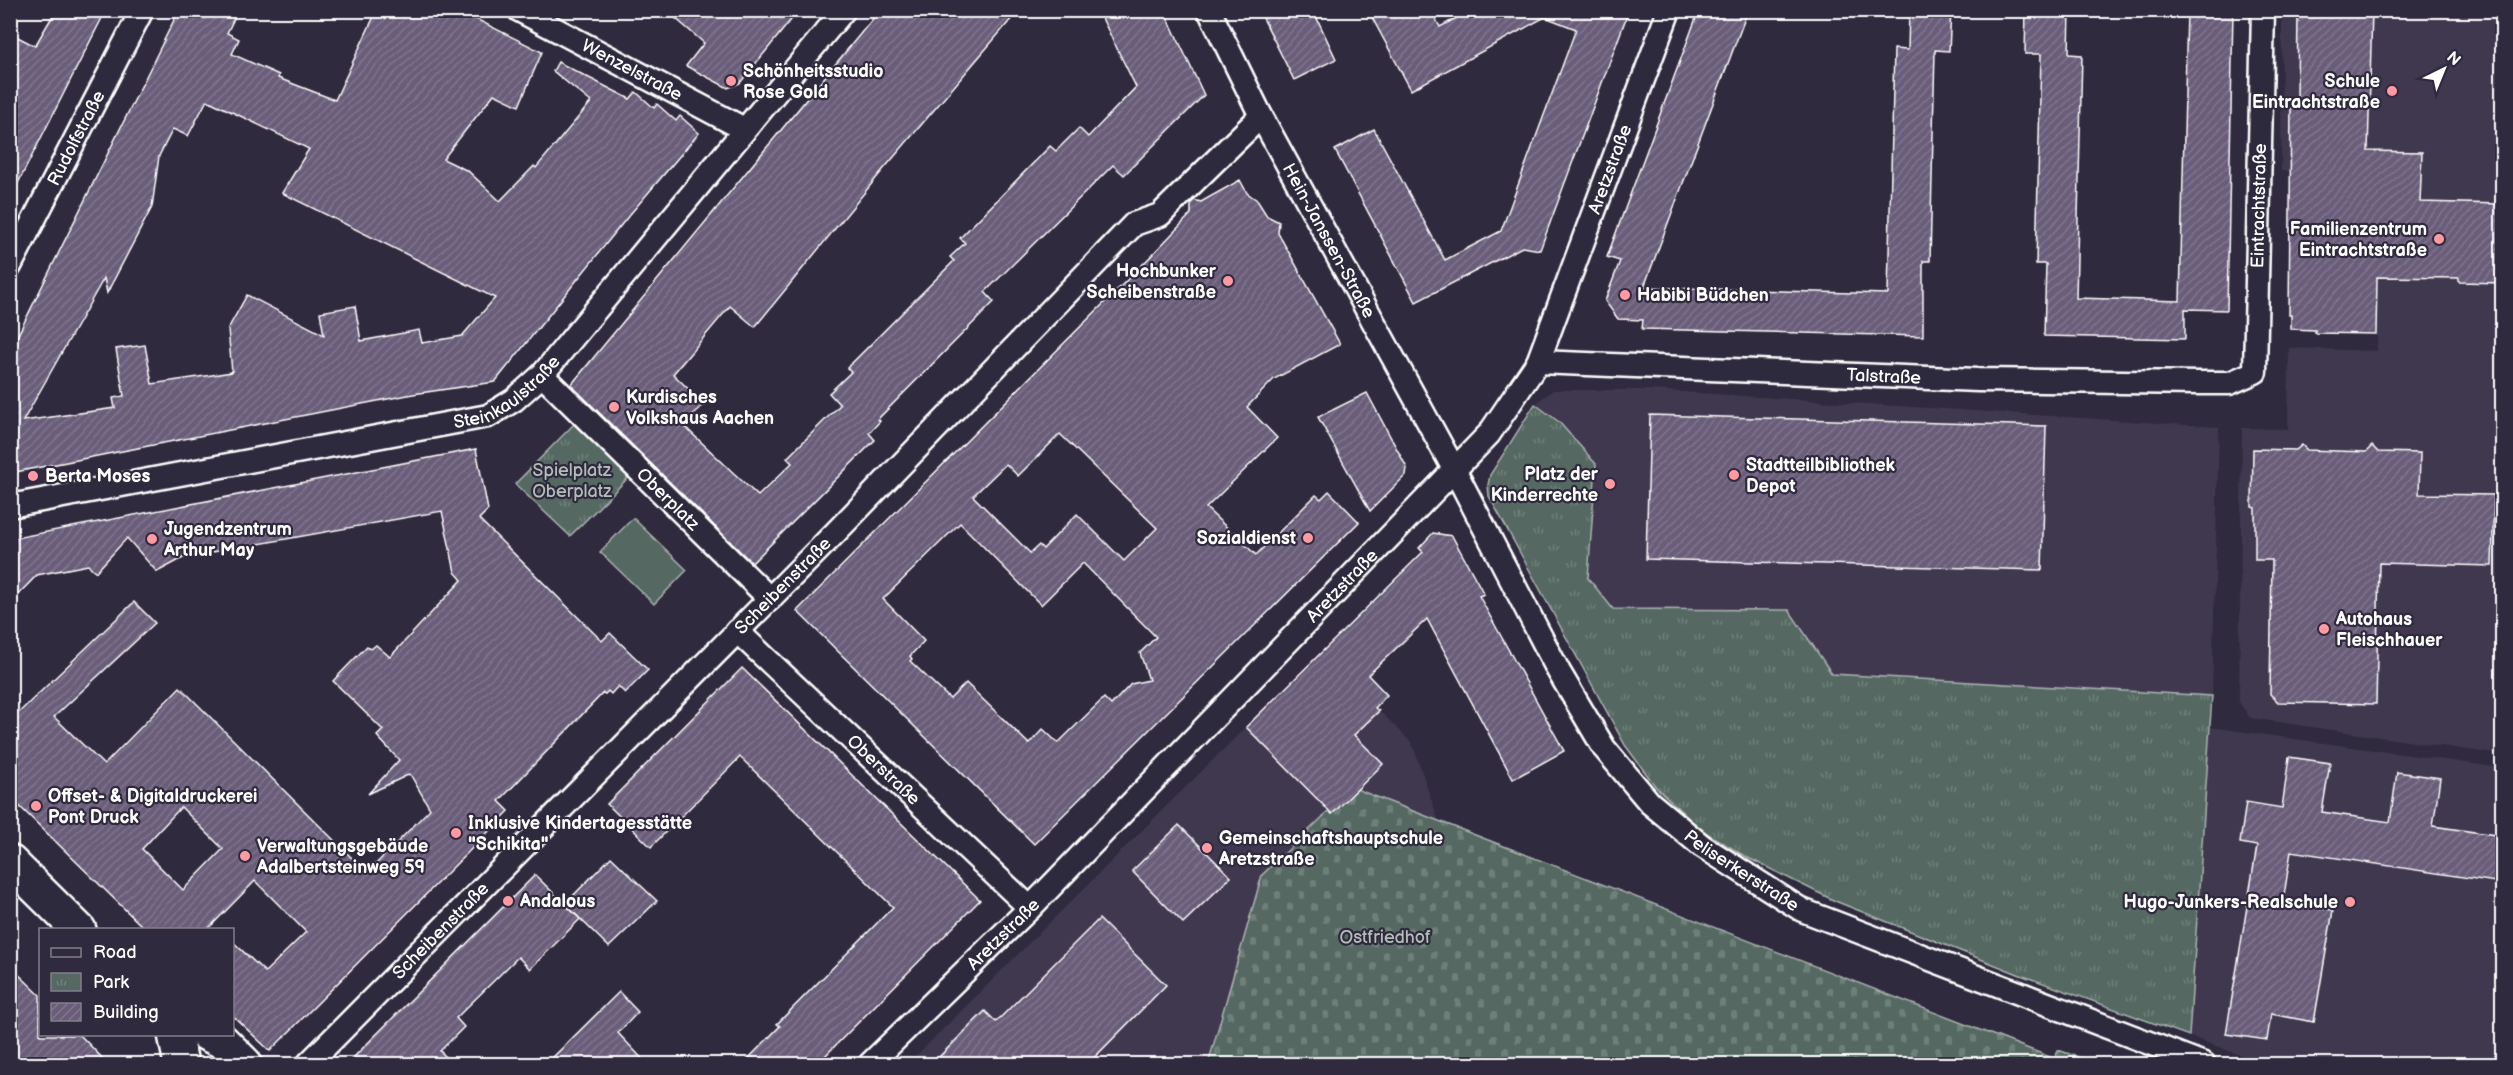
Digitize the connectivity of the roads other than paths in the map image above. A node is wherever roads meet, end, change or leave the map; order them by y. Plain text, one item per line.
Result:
1 (142, 10) edge
2 (519, 10) edge
3 (844, 10) edge
4 (1209, 10) edge
5 (1669, 10) edge
6 (2263, 10) edge
7 (1261, 116) junction
8 (744, 129) junction
9 (10, 266) edge
10 (1538, 362) junction
11 (542, 375) junction
12 (2230, 383) joint
13 (1454, 469) junction
14 (10, 506) edge
15 (770, 599) junction
16 (737, 631) junction
17 (10, 862) edge
18 (1030, 908) junction
19 (77, 928) edge
20 (175, 1036) edge
21 (210, 1036) edge
22 (181, 1065) edge
23 (245, 1065) edge
24 (308, 1065) edge
25 (870, 1065) edge
26 (2204, 1065) edge

1 - 9 street, Rudolfstraße
2 - 8 street, Wenzelstraße
3 - 8 street, Steinkaulstraße
4 - 7 street, Hein-Janssen-Straße
5 - 10 street, Aretzstraße
6 - 12 street, Eintrachtstraße
7 - 13 street, Hein-Janssen-Straße
7 - 15 street, Scheibenstraße
8 - 11 street, Steinkaulstraße
10 - 12 street, Talstraße
10 - 13 street, Aretzstraße
11 - 14 street, Steinkaulstraße
11 - 15 street, Oberplatz
13 - 18 street, Aretzstraße
13 - 26 street, Peliserkerstraße
15 - 16 street, Scheibenstraße
16 - 18 street, Oberstraße
16 - 24 street, Scheibenstraße
17 - 19 main road
18 - 25 street, Aretzstraße
20 - 22 main road
21 - 23 main road

